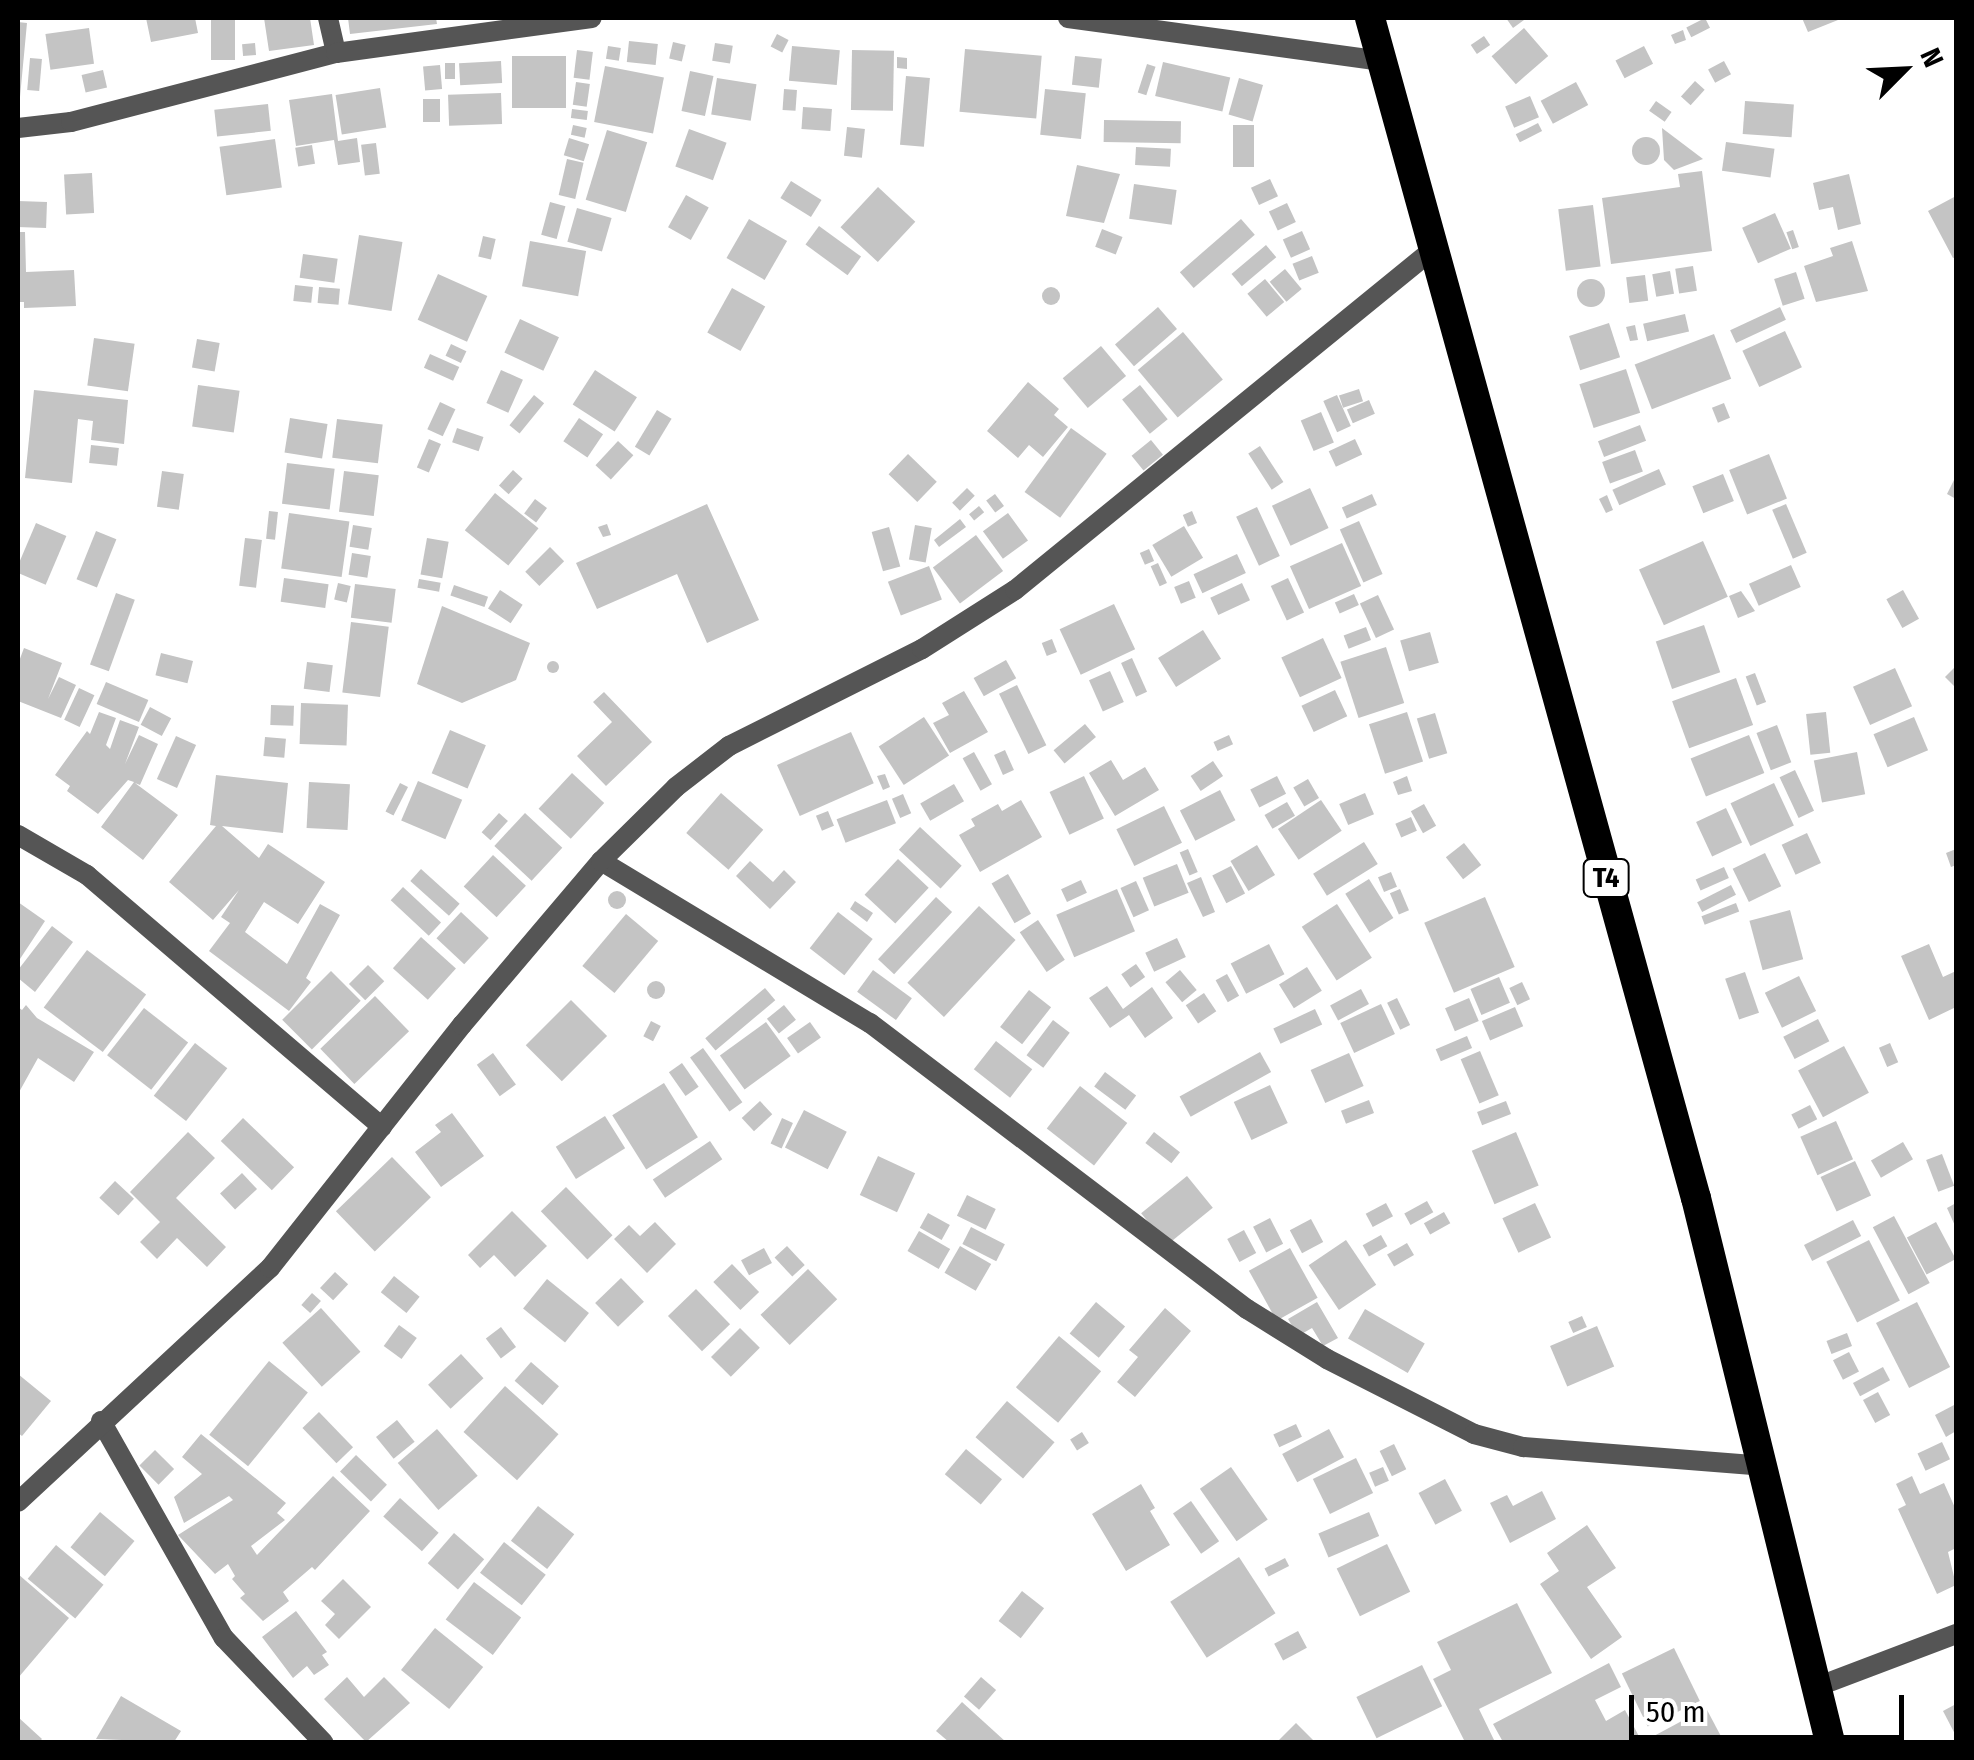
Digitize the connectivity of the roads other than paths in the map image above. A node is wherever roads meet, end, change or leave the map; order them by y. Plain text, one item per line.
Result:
1 (328, 18) edge
2 (592, 18) edge
3 (1068, 18) edge
4 (1370, 18) edge
5 (336, 53) junction
6 (1382, 61) junction
7 (18, 128) edge
8 (1432, 251) junction
9 (18, 835) edge
10 (601, 861) junction
11 (382, 1127) junction
12 (101, 1421) junction
13 (1762, 1466) junction
14 (18, 1502) edge
15 (1956, 1634) edge
16 (1820, 1686) junction
17 (323, 1742) edge
18 (1830, 1742) edge

1 - 5 street
2 - 5 street
3 - 6 street
4 - 6 highway, T4
5 - 7 street
6 - 8 highway, T4
8 - 10 street
8 - 13 highway, T4
9 - 11 street
10 - 11 street
10 - 13 street
11 - 12 street
12 - 14 street
12 - 17 street
13 - 16 highway, T4
15 - 16 street
16 - 18 highway, T4

